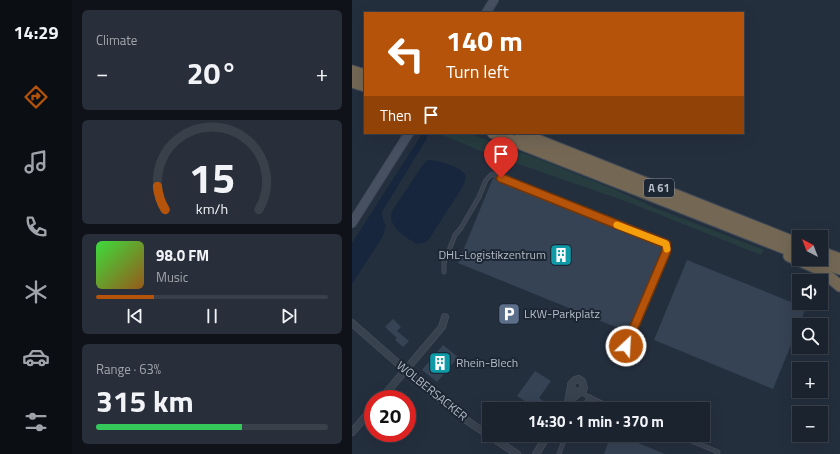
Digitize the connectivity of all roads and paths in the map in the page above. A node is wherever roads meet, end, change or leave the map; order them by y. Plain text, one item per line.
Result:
1 (494, 0) edge
2 (487, 12) edge
3 (352, 71) edge
4 (364, 75) edge
5 (352, 82) edge
6 (364, 86) edge
7 (408, 134) edge
8 (496, 134) edge
9 (523, 134) edge
10 (664, 201) junction
11 (352, 223) edge
12 (792, 241) edge
13 (792, 251) edge
14 (828, 255) edge
15 (840, 259) edge
16 (828, 265) edge
17 (840, 269) edge
18 (444, 272) dead end
19 (840, 286) edge
20 (445, 317) dead end
21 (352, 323) edge
22 (626, 346) dead end
23 (405, 369) junction
24 (571, 387) junction
25 (388, 390) edge
26 (582, 390) junction
27 (590, 397) junction
28 (568, 402) joint
29 (587, 402) edge
30 (600, 402) edge
31 (364, 418) edge
32 (352, 432) edge
33 (544, 442) edge
34 (563, 442) edge
35 (694, 442) edge
36 (516, 454) edge
37 (536, 454) edge
38 (559, 454) edge
39 (717, 454) edge

1 - 2 main road
3 - 4 highway
5 - 6 highway
7 - 11 main road
8 - 10 highway, A 61
9 - 12 highway, A 61
10 - 13 highway, A 61
10 - 19 highway, A 61
14 - 15 highway
16 - 17 highway
18 - 22 lane
20 - 23 street
21 - 23 street, WOLBERSACKER
23 - 25 street
23 - 36 street, WOLBERSACKER
24 - 26 street
24 - 26 street
24 - 28 street
26 - 27 lane
26 - 28 street
27 - 29 lane
27 - 30 lane
31 - 32 street
33 - 37 street
34 - 38 lane
35 - 39 lane

